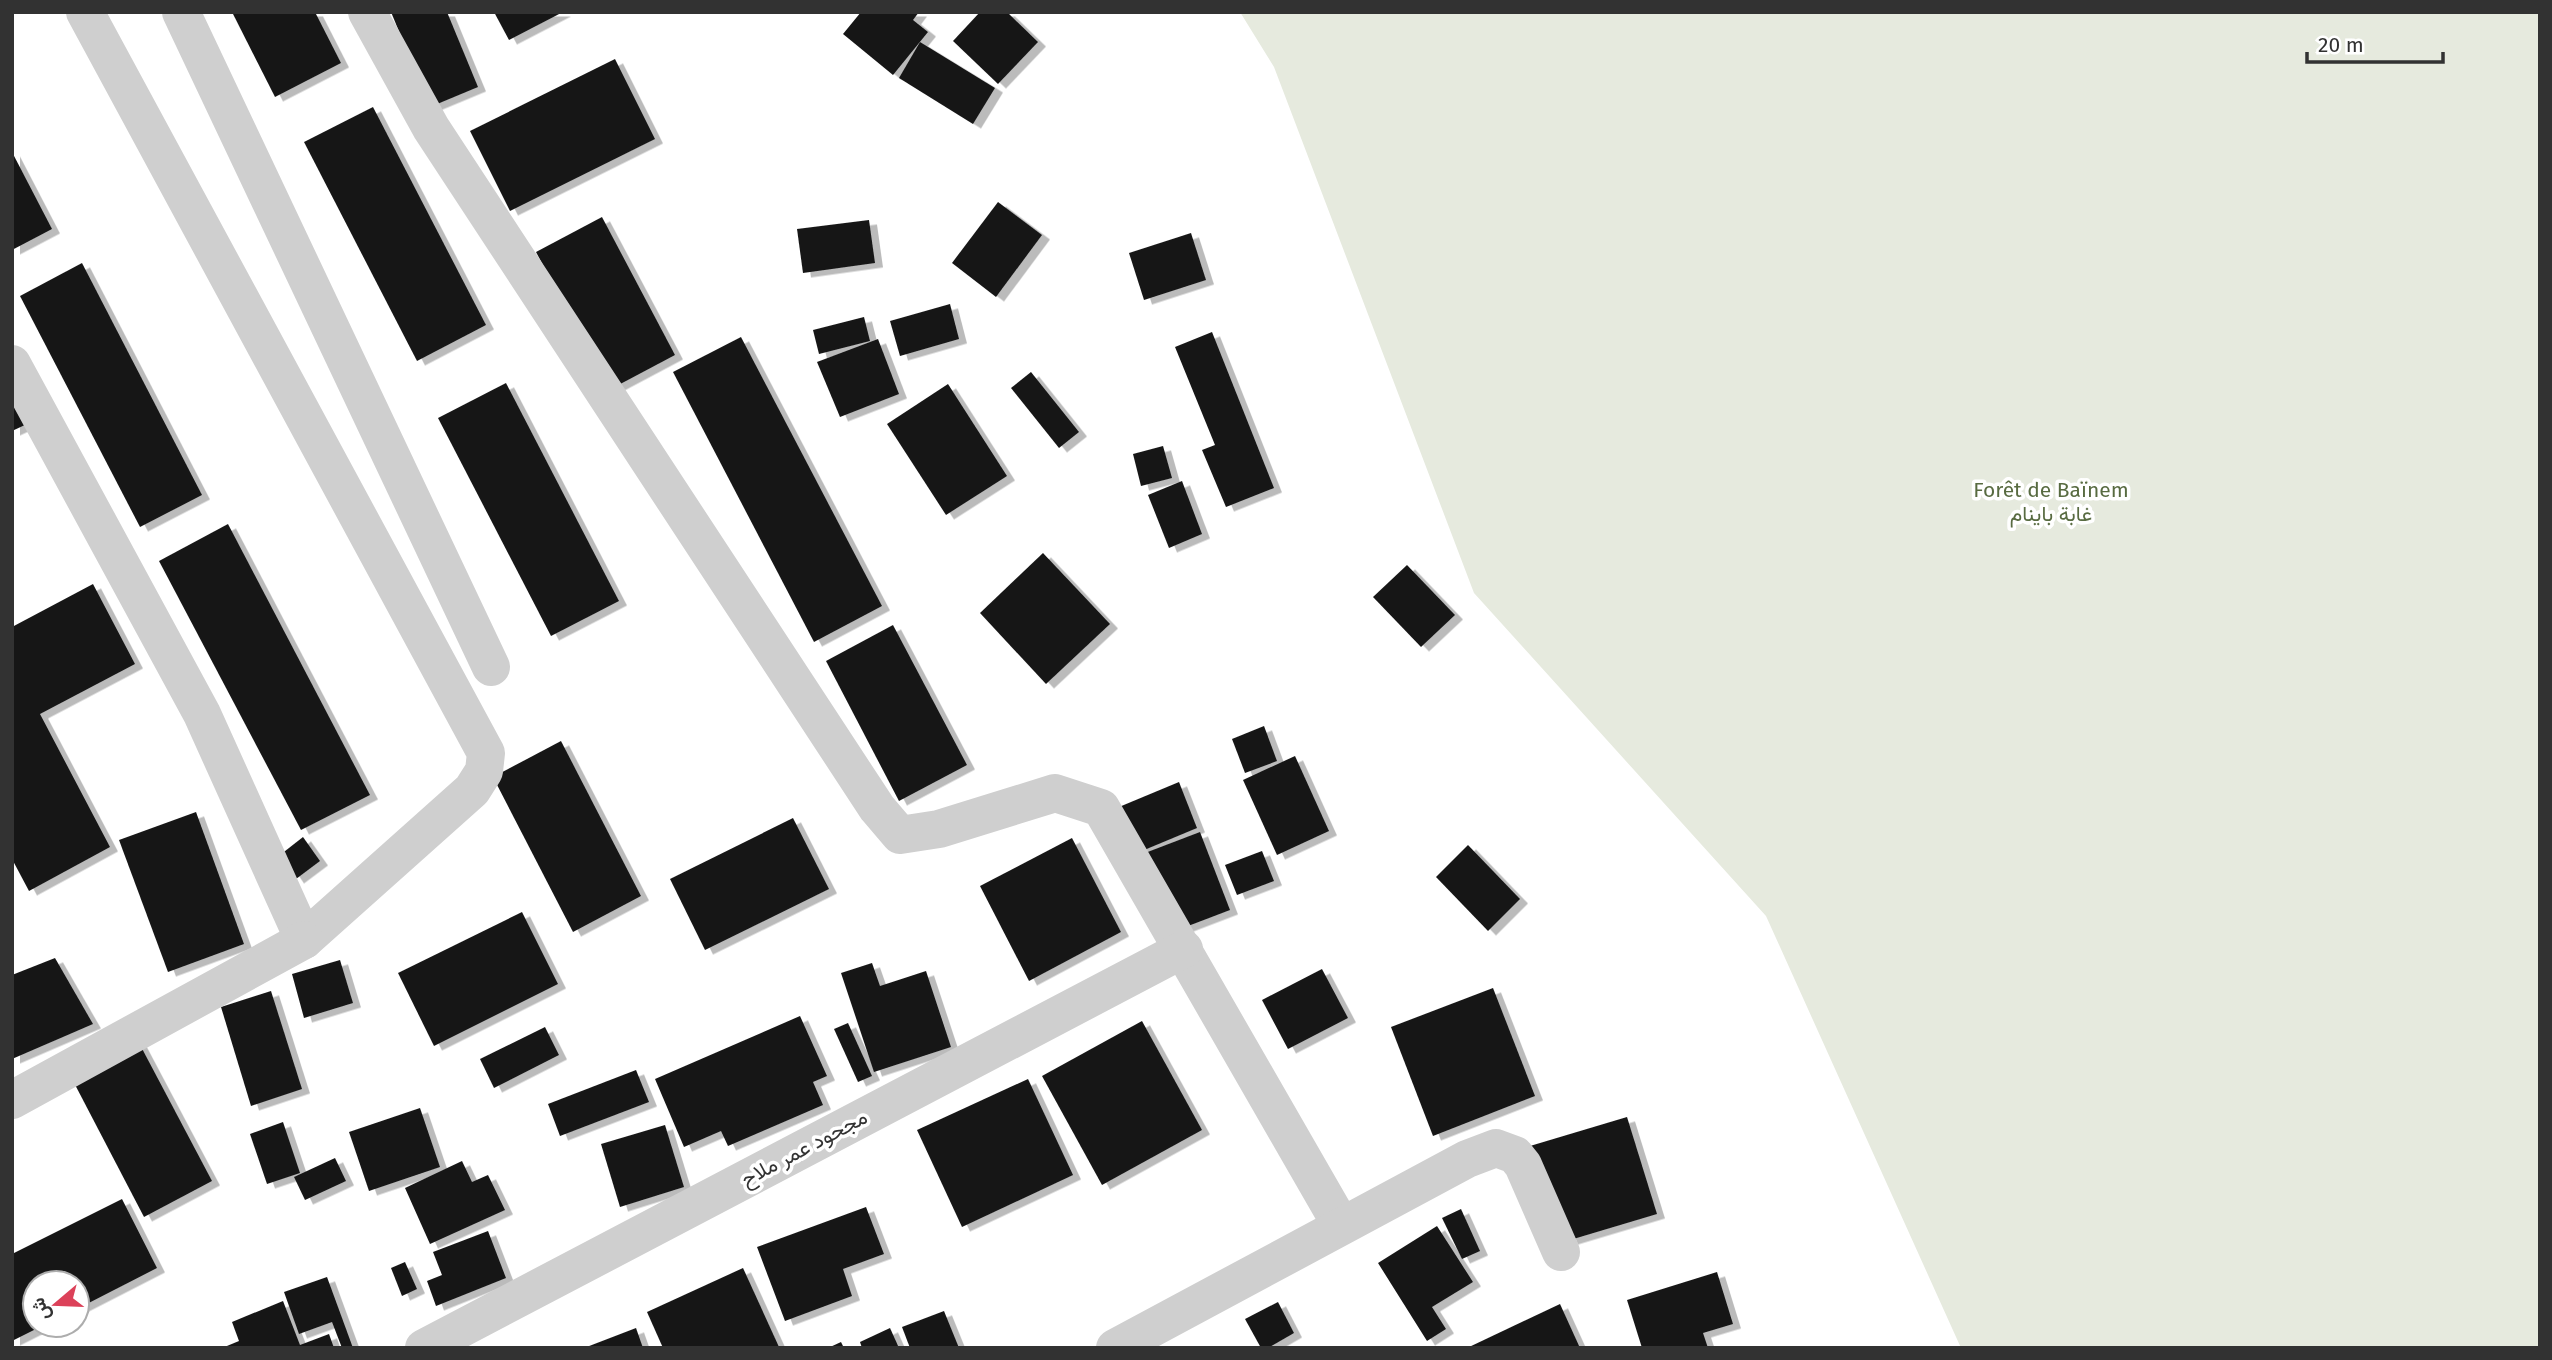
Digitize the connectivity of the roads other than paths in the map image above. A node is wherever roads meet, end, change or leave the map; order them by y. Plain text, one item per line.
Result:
1 (85, 12) edge
2 (181, 12) edge
3 (367, 12) edge
4 (12, 364) edge
5 (491, 667) dead end
6 (304, 940) junction
7 (1184, 949) junction
8 (12, 1100) edge
9 (1342, 1225) junction
10 (1561, 1252) dead end
11 (424, 1348) edge
12 (1115, 1348) edge

1 - 6 street
2 - 5 street
3 - 7 street
4 - 6 street
6 - 8 street
7 - 9 street
7 - 11 street, مجحود عمر ملاح
9 - 10 street
9 - 12 street

